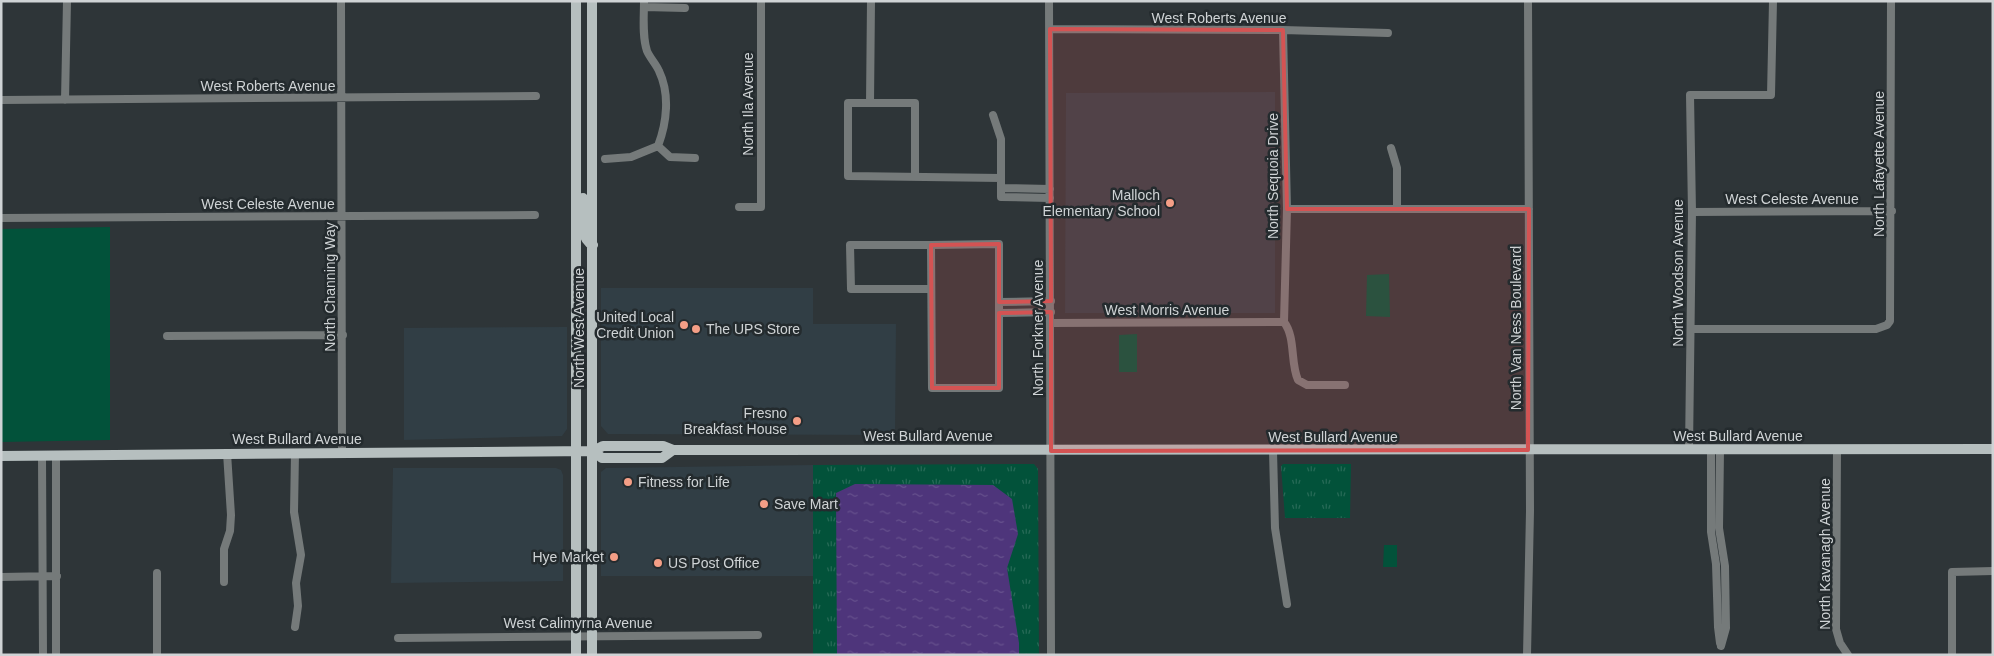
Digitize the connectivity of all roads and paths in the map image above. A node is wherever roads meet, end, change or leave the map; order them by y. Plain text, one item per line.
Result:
1 (67, 1) edge
2 (342, 1) edge
3 (576, 1) edge
4 (592, 1) edge
5 (761, 1) edge
6 (871, 1) edge
7 (1049, 1) edge
8 (1528, 1) edge
9 (1773, 1) edge
10 (1891, 1) edge
11 (644, 4) edge
12 (685, 8) dead end
13 (1050, 30) junction
14 (1283, 30) junction
15 (1388, 33) dead end
16 (536, 96) dead end
17 (342, 98) junction
18 (1, 100) edge
19 (65, 100) junction
20 (870, 103) junction
21 (576, 105) junction
22 (993, 115) dead end
23 (658, 146) junction
24 (1391, 148) dead end
25 (695, 158) dead end
26 (605, 159) dead end
27 (915, 177) junction
28 (1001, 178) junction
29 (1001, 188) junction
30 (1050, 189) junction
31 (1050, 198) junction
32 (739, 207) dead end
33 (1287, 209) junction
34 (1397, 209) junction
35 (1529, 209) junction
36 (1892, 211) junction
37 (1692, 212) junction
38 (535, 215) dead end
39 (343, 216) junction
40 (1, 218) edge
41 (593, 245) junction
42 (931, 245) junction
43 (930, 289) junction
44 (999, 302) junction
45 (1051, 302) junction
46 (1051, 312) junction
47 (999, 313) junction
48 (1284, 322) junction
49 (1051, 323) junction
50 (1691, 329) junction
51 (343, 335) junction
52 (167, 336) dead end
53 (1345, 385) dead end
54 (1993, 449) edge
55 (576, 450) junction
56 (592, 450) junction
57 (1528, 450) junction
58 (1689, 450) junction
59 (1715, 450) junction
60 (1837, 450) junction
61 (1051, 451) junction
62 (1273, 451) junction
63 (227, 453) junction
64 (296, 453) junction
65 (342, 453) junction
66 (1, 456) edge
67 (42, 456) junction
68 (56, 456) junction
69 (1993, 571) edge
70 (157, 573) dead end
71 (1, 576) edge
72 (43, 576) junction
73 (57, 576) junction
74 (224, 582) dead end
75 (1286, 604) dead end
76 (1721, 606) dead end
77 (295, 627) dead end
78 (758, 634) dead end
79 (576, 635) junction
80 (592, 635) junction
81 (398, 638) dead end
82 (43, 655) edge
83 (56, 655) edge
84 (157, 655) edge
85 (576, 655) edge
86 (592, 655) edge
87 (1051, 655) edge
88 (1527, 655) edge
89 (1848, 655) edge
90 (1952, 655) edge

1 - 19 street
2 - 17 street, North Channing Way
3 - 21 main road, North West Avenue
4 - 41 main road, North West Avenue
5 - 32 street, North Ila Avenue
6 - 20 street
7 - 13 street, North Forkner Avenue
8 - 35 street, North Van Ness Boulevard
9 - 37 street, North Woodson Avenue
10 - 36 street, North Lafayette Avenue
11 - 12 street
11 - 23 street
13 - 14 street, West Roberts Avenue
13 - 30 street, North Forkner Avenue
14 - 15 street, West Roberts Avenue
14 - 33 street, North Sequoia Drive
16 - 17 street, West Roberts Avenue
17 - 19 street, West Roberts Avenue
17 - 39 street, North Channing Way
18 - 19 street, West Roberts Avenue
20 - 27 street
20 - 27 street
21 - 41 main road
21 - 55 main road, North West Avenue
22 - 28 street
23 - 25 street
23 - 26 street
24 - 34 street
27 - 28 street
28 - 29 street
29 - 30 street
29 - 31 street
30 - 31 street, North Forkner Avenue
31 - 45 street, North Forkner Avenue
33 - 34 street
33 - 48 street, North Sequoia Drive
34 - 35 street
35 - 57 street, North Van Ness Boulevard
36 - 37 street, West Celeste Avenue
36 - 50 street, North Lafayette Avenue
37 - 50 street, North Woodson Avenue
38 - 39 street, West Celeste Avenue
39 - 40 street, West Celeste Avenue
39 - 51 street, North Channing Way
41 - 56 main road, North West Avenue
42 - 43 street
42 - 43 street
42 - 44 street
43 - 47 street
44 - 45 street
44 - 47 street
45 - 46 street, North Forkner Avenue
46 - 47 street
46 - 49 street, North Forkner Avenue
48 - 49 street, West Morris Avenue
48 - 53 street, North Sequoia Drive
49 - 61 street, North Forkner Avenue
50 - 58 street, North Woodson Avenue
51 - 52 street
51 - 65 street, North Channing Way
54 - 60 main road, West Bullard Avenue
55 - 56 main road, West Bullard Avenue
55 - 65 main road, West Bullard Avenue
55 - 79 main road, North West Avenue
56 - 61 main road, West Bullard Avenue
56 - 80 main road, North West Avenue
57 - 58 main road, West Bullard Avenue
57 - 62 main road, West Bullard Avenue
57 - 88 street, North Van Ness Boulevard
58 - 59 main road, West Bullard Avenue
59 - 60 main road, West Bullard Avenue
59 - 76 street
60 - 89 street, North Kavanagh Avenue
61 - 62 main road, West Bullard Avenue
61 - 87 street, North Forkner Avenue
62 - 75 street
63 - 64 main road, West Bullard Avenue
63 - 68 main road, West Bullard Avenue
63 - 74 street
64 - 65 main road, West Bullard Avenue
64 - 77 street
66 - 67 main road, West Bullard Avenue
67 - 68 main road, West Bullard Avenue
67 - 72 street
68 - 73 street
69 - 90 street
70 - 84 street
71 - 72 street
72 - 73 street
72 - 82 street
73 - 83 street
78 - 80 street, West Calimyrna Avenue
79 - 80 street, West Calimyrna Avenue
79 - 81 street, West Calimyrna Avenue
79 - 85 main road, North West Avenue
80 - 86 main road, North West Avenue

